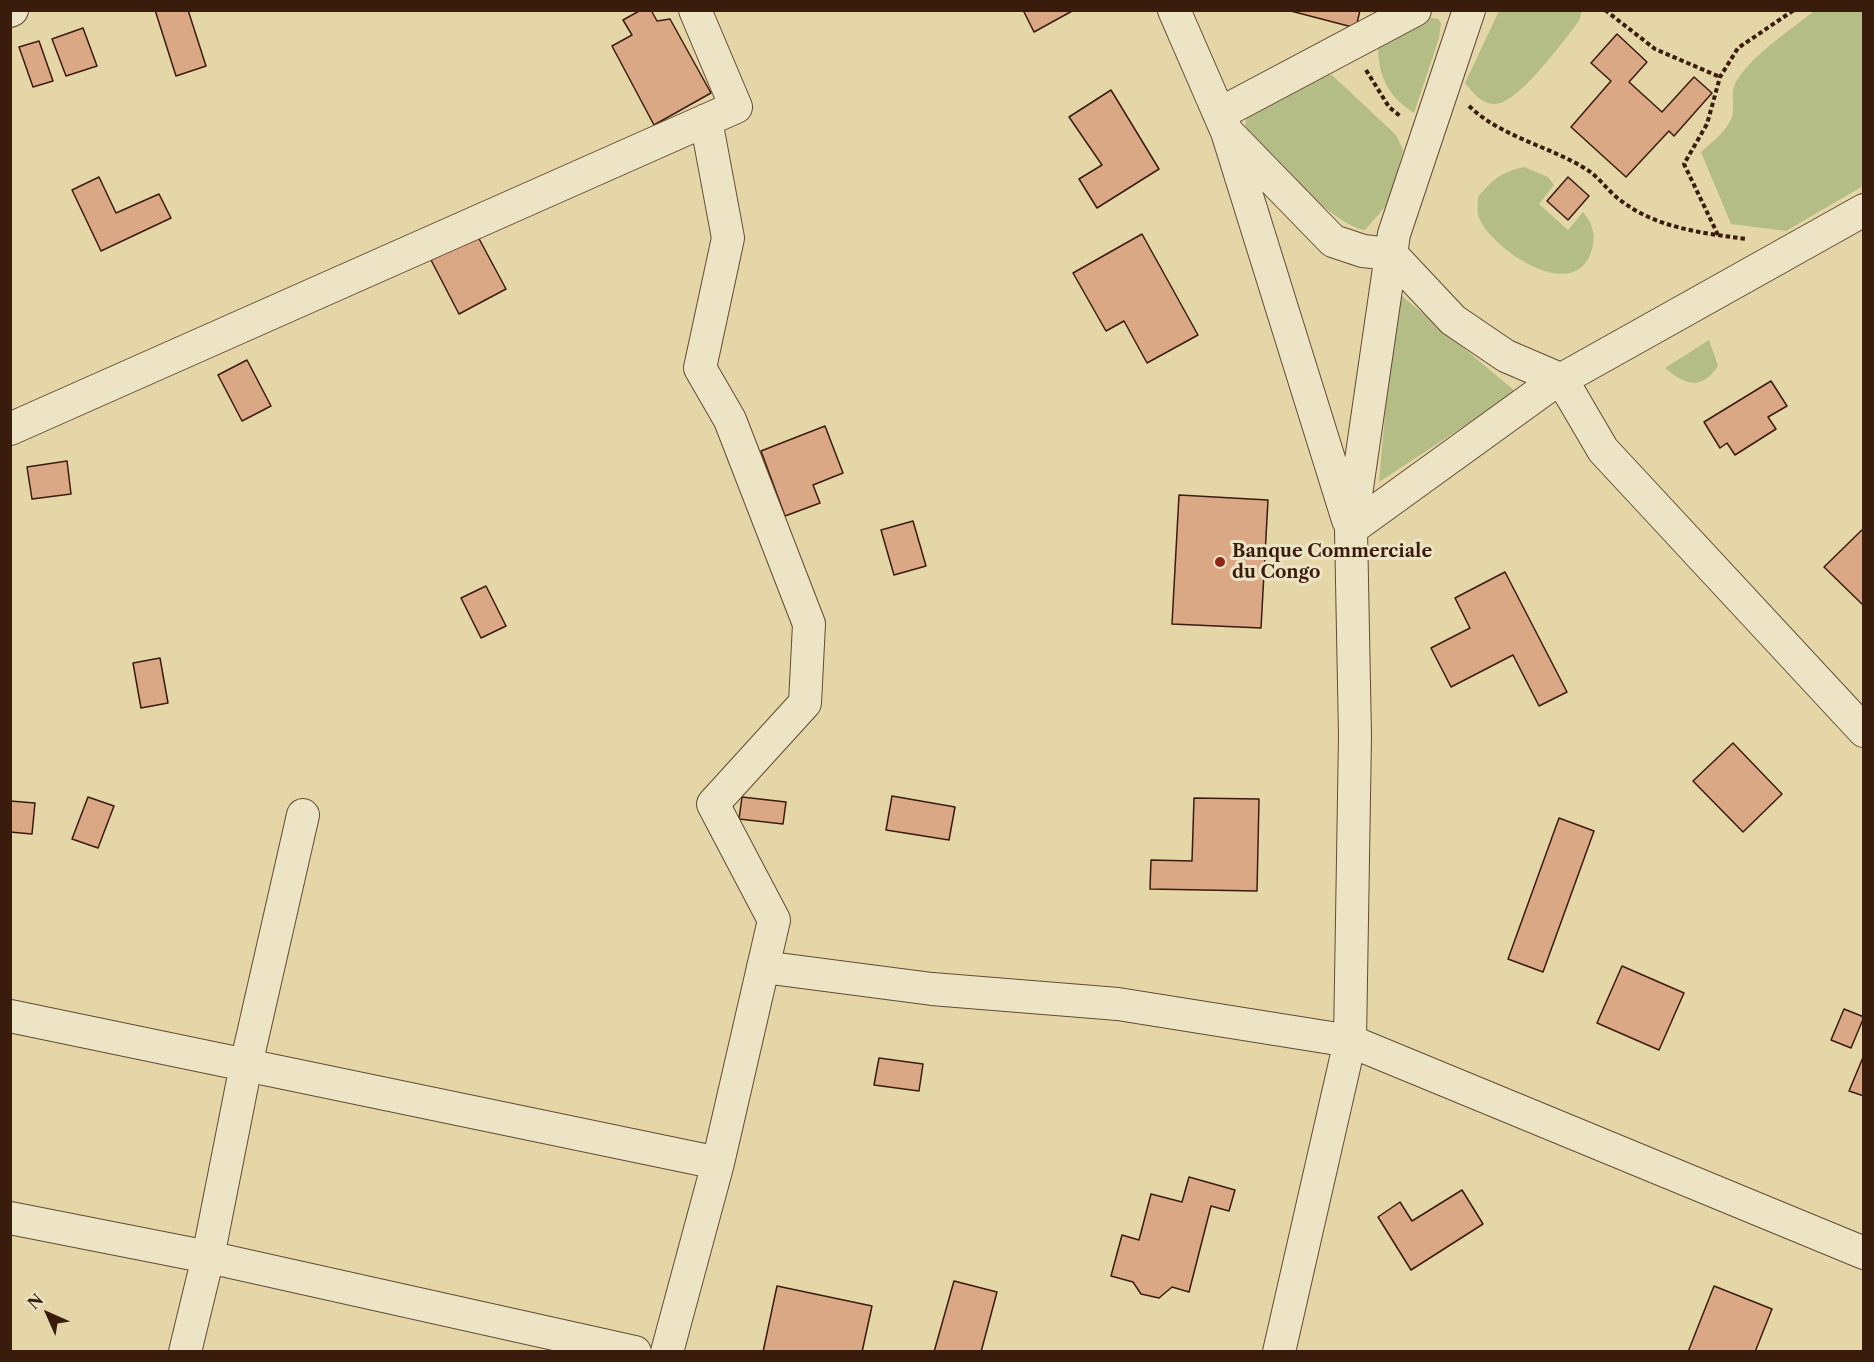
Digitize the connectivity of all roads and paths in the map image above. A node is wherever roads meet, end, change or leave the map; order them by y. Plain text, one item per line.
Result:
1 (694, 10) edge
2 (1174, 10) edge
3 (1415, 10) edge
4 (1469, 10) edge
5 (1605, 10) edge
6 (1794, 10) edge
7 (1362, 38) junction
8 (1720, 77) junction
9 (1445, 83) junction
10 (706, 120) junction
11 (1223, 123) junction
12 (1426, 137) junction
13 (1863, 210) edge
14 (1719, 235) junction
15 (1750, 240) dead end
16 (1391, 254) junction
17 (1562, 380) junction
18 (10, 429) edge
19 (1351, 529) junction
20 (1863, 731) edge
21 (303, 814) dead end
22 (763, 967) junction
23 (10, 1016) edge
24 (1350, 1041) junction
25 (246, 1065) junction
26 (718, 1163) junction
27 (10, 1218) edge
28 (1863, 1254) edge
29 (208, 1257) junction
30 (185, 1352) edge
31 (635, 1352) edge
32 (666, 1352) edge
33 (1280, 1352) edge

1 - 10 street
2 - 11 street
3 - 7 street
4 - 9 street
5 - 8 path
6 - 8 path
7 - 11 street
7 - 12 path
8 - 14 path
9 - 12 street
9 - 14 path
10 - 18 street
10 - 22 street
11 - 16 street
11 - 19 street
12 - 16 street
13 - 17 street
14 - 15 path
16 - 17 street
16 - 19 street
17 - 19 street
17 - 20 street
19 - 24 street
21 - 25 street
22 - 24 street
22 - 26 street
23 - 25 street
24 - 28 street
24 - 33 street
25 - 26 street
25 - 29 street
26 - 32 street
27 - 29 street
29 - 30 street
29 - 31 street

